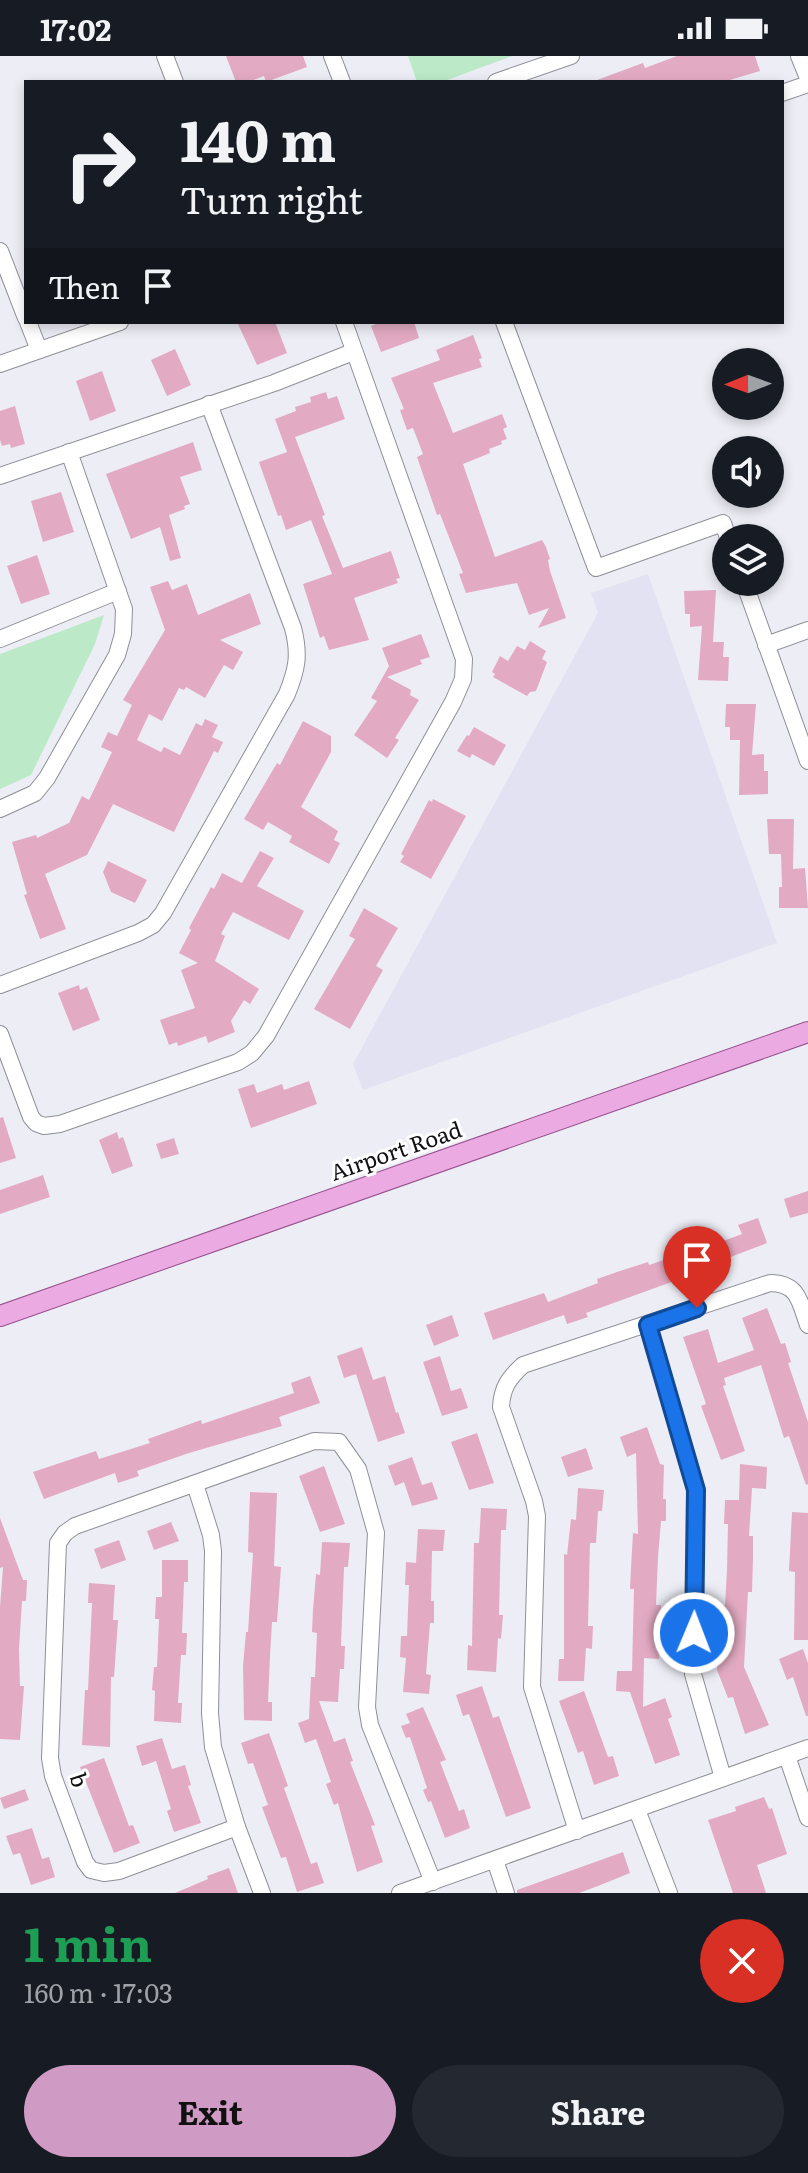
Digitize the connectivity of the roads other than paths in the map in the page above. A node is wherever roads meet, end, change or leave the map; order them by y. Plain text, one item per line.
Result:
1 (165, 56) edge
2 (332, 56) edge
3 (571, 56) edge
4 (799, 56) edge
5 (174, 80) edge
6 (341, 80) edge
7 (502, 80) edge
8 (808, 81) edge
9 (784, 92) edge
10 (1, 257) edge
11 (24, 313) edge
12 (29, 324) edge
13 (114, 324) edge
14 (345, 324) edge
15 (505, 324) edge
16 (39, 350) junction
17 (353, 352) junction
18 (0, 364) edge
19 (209, 404) junction
20 (69, 452) junction
21 (0, 476) edge
22 (712, 527) edge
23 (118, 591) junction
24 (749, 596) edge
25 (808, 630) edge
26 (0, 639) edge
27 (766, 645) junction
28 (808, 761) edge
29 (0, 809) edge
30 (0, 985) edge
31 (808, 1032) edge
32 (0, 1034) edge
33 (0, 1316) edge
34 (648, 1325) junction
35 (808, 1325) edge
36 (195, 1484) junction
37 (808, 1748) edge
38 (787, 1756) junction
39 (723, 1778) junction
40 (637, 1810) junction
41 (808, 1818) edge
42 (237, 1827) junction
43 (577, 1831) junction
44 (495, 1860) junction
45 (433, 1882) junction
46 (262, 1893) edge
47 (400, 1893) edge
48 (506, 1893) edge
49 (669, 1893) edge

1 - 5 street
2 - 6 street
3 - 7 street
4 - 8 street
8 - 9 street
10 - 11 street
12 - 16 street
13 - 16 street
14 - 17 street
15 - 22 street
16 - 18 street
17 - 19 street
17 - 32 street
19 - 20 street
19 - 30 street
20 - 21 street
20 - 23 street
23 - 26 street
23 - 29 street
24 - 27 street
25 - 27 street
27 - 28 street
31 - 33 main road, Airport Road
34 - 35 street
34 - 39 street
34 - 43 street
36 - 42 street
36 - 42 street, b
36 - 45 street
37 - 38 street
38 - 39 street
38 - 41 street
39 - 40 street
40 - 43 street
40 - 49 street
42 - 46 street
43 - 44 street
44 - 45 street
44 - 48 street
45 - 47 street

